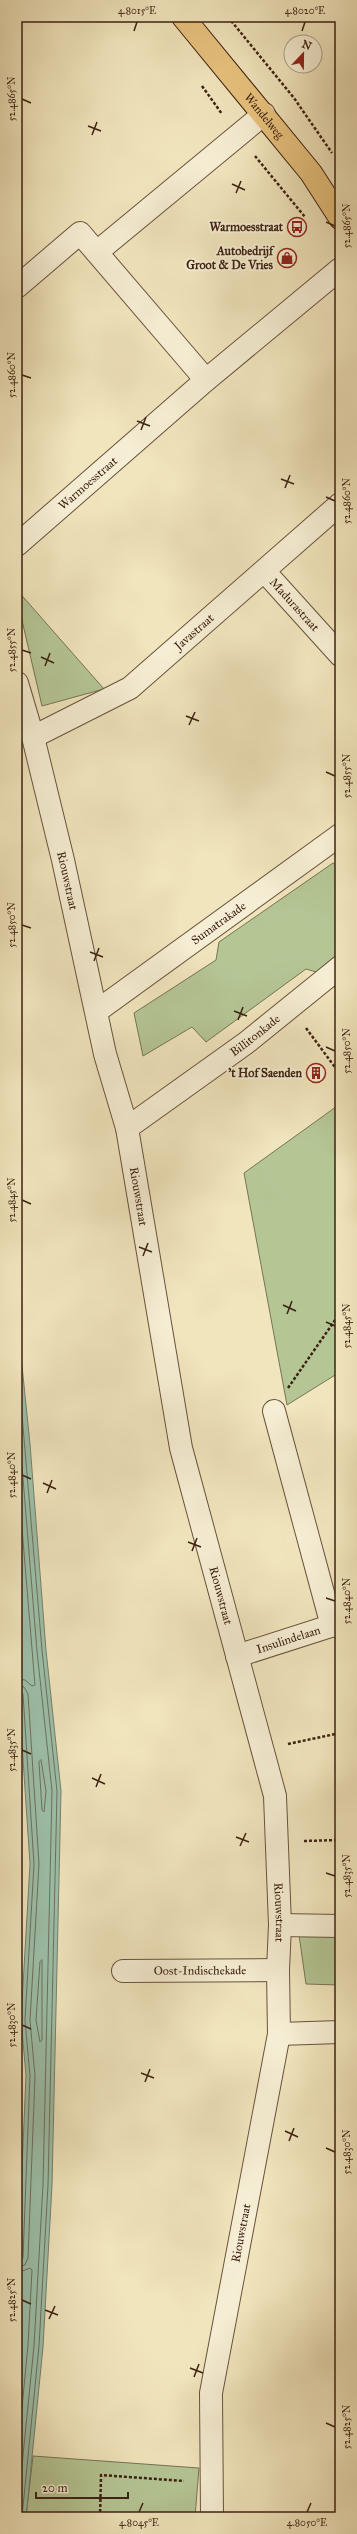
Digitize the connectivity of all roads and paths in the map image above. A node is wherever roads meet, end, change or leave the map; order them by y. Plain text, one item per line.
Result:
1 (183, 17) edge
2 (228, 17) edge
3 (264, 114) junction
4 (336, 158) dead end
5 (340, 218) edge
6 (97, 252) junction
7 (340, 270) edge
8 (17, 287) edge
9 (206, 380) junction
10 (340, 504) edge
11 (19, 539) edge
12 (265, 572) junction
13 (340, 655) edge
14 (17, 683) edge
15 (33, 737) junction
16 (340, 835) edge
17 (340, 966) edge
18 (97, 1011) junction
19 (314, 1040) dead end
20 (340, 1074) edge
21 (127, 1128) junction
22 (340, 1313) edge
23 (274, 1411) joint
24 (336, 1624) edge
25 (237, 1656) junction
26 (340, 1733) edge
27 (263, 1749) junction
28 (340, 1840) edge
29 (276, 1842) junction
30 (280, 1925) junction
31 (340, 1926) edge
32 (278, 1970) junction
33 (123, 1971) dead end
34 (340, 2032) edge
35 (279, 2034) junction
36 (210, 2482) junction
37 (100, 2517) edge
38 (212, 2517) edge

1 - 3 main road, Wandelweg
2 - 4 path
3 - 5 main road, Wandelweg
3 - 6 street
6 - 8 street
6 - 9 street
7 - 9 street, Warmoesstraat
9 - 11 street, Warmoesstraat
10 - 12 street, Javastraat
12 - 13 street, Madurastraat
12 - 15 street, Javastraat
14 - 15 street, Riouwstraat
15 - 18 street, Riouwstraat
16 - 18 street, Sumatrakade
17 - 21 street, Billitonkade
18 - 21 street, Riouwstraat
19 - 20 path
21 - 25 street, Riouwstraat
22 - 23 path
23 - 24 street
24 - 25 street, Insulindelaan
25 - 27 street, Riouwstraat
26 - 27 path
27 - 29 street, Riouwstraat
28 - 29 path
29 - 30 street, Riouwstraat
30 - 31 street
30 - 32 street, Riouwstraat
32 - 33 street, Oost-Indischekade
32 - 35 street, Riouwstraat
34 - 35 street
35 - 36 street, Riouwstraat
36 - 37 path
36 - 38 street, Riouwstraat

